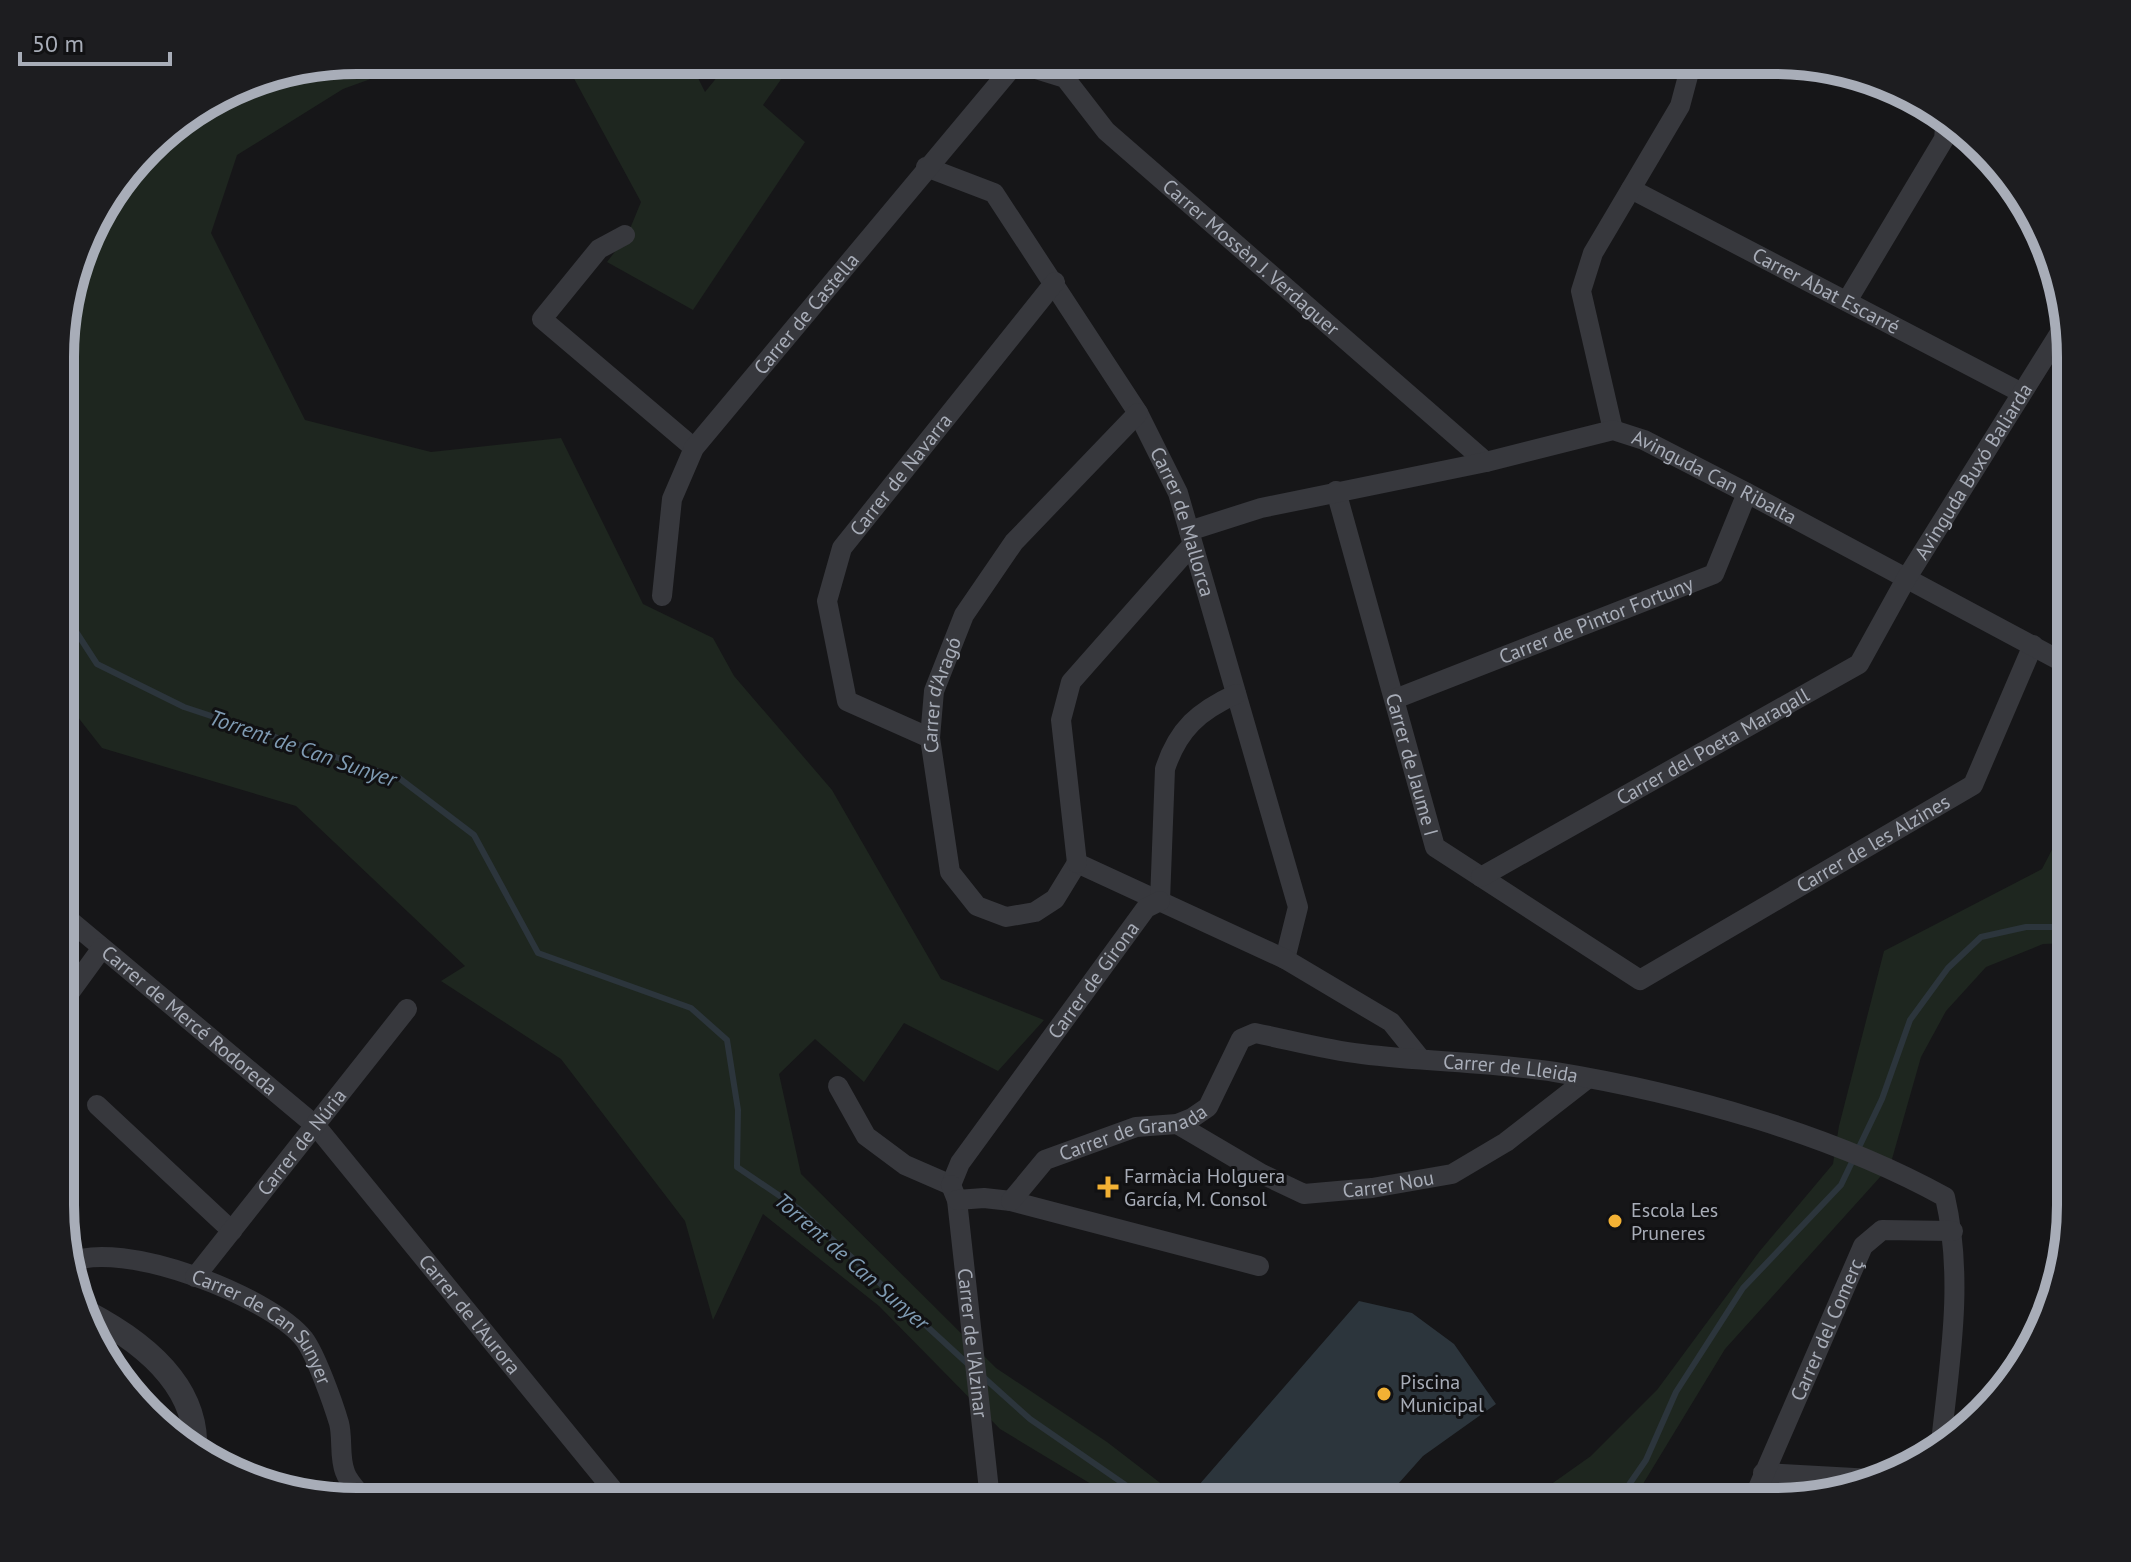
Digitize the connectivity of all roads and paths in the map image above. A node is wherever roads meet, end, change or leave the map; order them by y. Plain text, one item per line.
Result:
1 (1001, 74) edge
2 (1054, 74) edge
3 (1688, 75) edge
4 (1945, 131) edge
5 (926, 167) junction
6 (1631, 189) junction
7 (625, 235) dead end
8 (1055, 282) junction
9 (1847, 301) junction
10 (2056, 338) edge
11 (2020, 392) junction
12 (1138, 413) junction
13 (1613, 430) junction
14 (694, 448) junction
15 (1486, 462) junction
16 (1336, 491) junction
17 (1747, 493) junction
18 (1191, 538) junction
19 (1906, 579) junction
20 (662, 596) dead end
21 (2033, 645) junction
22 (2056, 658) edge
23 (1236, 694) junction
24 (1395, 699) junction
25 (930, 738) junction
26 (1077, 863) junction
27 (1481, 877) junction
28 (1160, 901) junction
29 (75, 925) edge
30 (102, 948) junction
31 (1285, 959) junction
32 (1640, 980) joint
33 (75, 986) edge
34 (407, 1009) dead end
35 (1420, 1058) junction
36 (1587, 1079) junction
37 (838, 1086) dead end
38 (97, 1105) dead end
39 (1177, 1124) junction
40 (316, 1126) junction
41 (954, 1193) junction
42 (1011, 1201) junction
43 (232, 1231) junction
44 (1953, 1231) junction
45 (79, 1258) edge
46 (1259, 1266) dead end
47 (195, 1277) junction
48 (98, 1318) edge
49 (1942, 1433) edge
50 (196, 1437) edge
51 (1763, 1473) junction
52 (1848, 1478) edge
53 (356, 1487) edge
54 (611, 1487) edge
55 (989, 1487) edge
56 (1757, 1488) edge

1 - 5 street, Carrer de Castella
2 - 15 street, Carrer Mossèn J. Verdaguer
3 - 6 street
4 - 9 street
5 - 8 street, Carrer de Mallorca
5 - 14 street, Carrer de Castella
6 - 9 street, Carrer Abat Escarré
6 - 13 street
7 - 14 street
8 - 12 street, Carrer de Mallorca
8 - 25 street, Carrer de Navarra
9 - 11 street, Carrer Abat Escarré
10 - 11 street, Avinguda Buxó Baliarda
11 - 19 street, Avinguda Buxó Baliarda
12 - 18 street, Carrer de Mallorca
12 - 25 street, Carrer d'Aragó
13 - 15 street, Avinguda Can Ribalta
13 - 17 street, Avinguda Can Ribalta
14 - 20 street, Carrer de Castella
15 - 16 street, Avinguda Can Ribalta
16 - 18 street, Avinguda Can Ribalta
16 - 24 street, Carrer de Jaume I
17 - 19 street, Avinguda Can Ribalta
17 - 24 street, Carrer de Pintor Fortuny
18 - 23 street, Carrer de Mallorca
18 - 26 street
19 - 21 street, Avinguda Can Ribalta
19 - 27 street, Carrer del Poeta Maragall
21 - 22 street, Avinguda Can Ribalta
21 - 32 street, Carrer de les Alzines
23 - 28 street
23 - 31 street, Carrer de Mallorca
24 - 27 street, Carrer de Jaume I
25 - 26 street, Carrer d'Aragó
26 - 28 street, Carrer de Lleida
27 - 32 street, Carrer de Jaume I
28 - 31 street, Carrer de Lleida
28 - 41 street, Carrer de Girona
29 - 30 street, Carrer de Mercé Rodoreda
30 - 33 street
30 - 40 street, Carrer de Mercé Rodoreda
31 - 35 street, Carrer de Lleida
34 - 40 street, Carrer de Núria
35 - 36 street, Carrer de Lleida
35 - 39 street, Carrer de Granada
36 - 39 street, Carrer Nou
36 - 44 street, Carrer de Lleida
37 - 41 street
38 - 43 street
39 - 42 street, Carrer de Granada
40 - 43 street, Carrer de Núria
40 - 54 street, Carrer de l'Aurora
41 - 42 street
41 - 55 street, Carrer de l'Alzinar
42 - 46 street
43 - 47 street, Carrer de Núria
44 - 49 street, Carrer de Lleida
44 - 51 street, Carrer del Comerç
45 - 47 street, Carrer de Can Sunyer
47 - 53 street, Carrer de Can Sunyer
48 - 50 street
51 - 52 street
51 - 56 street, Carrer del Comerç

